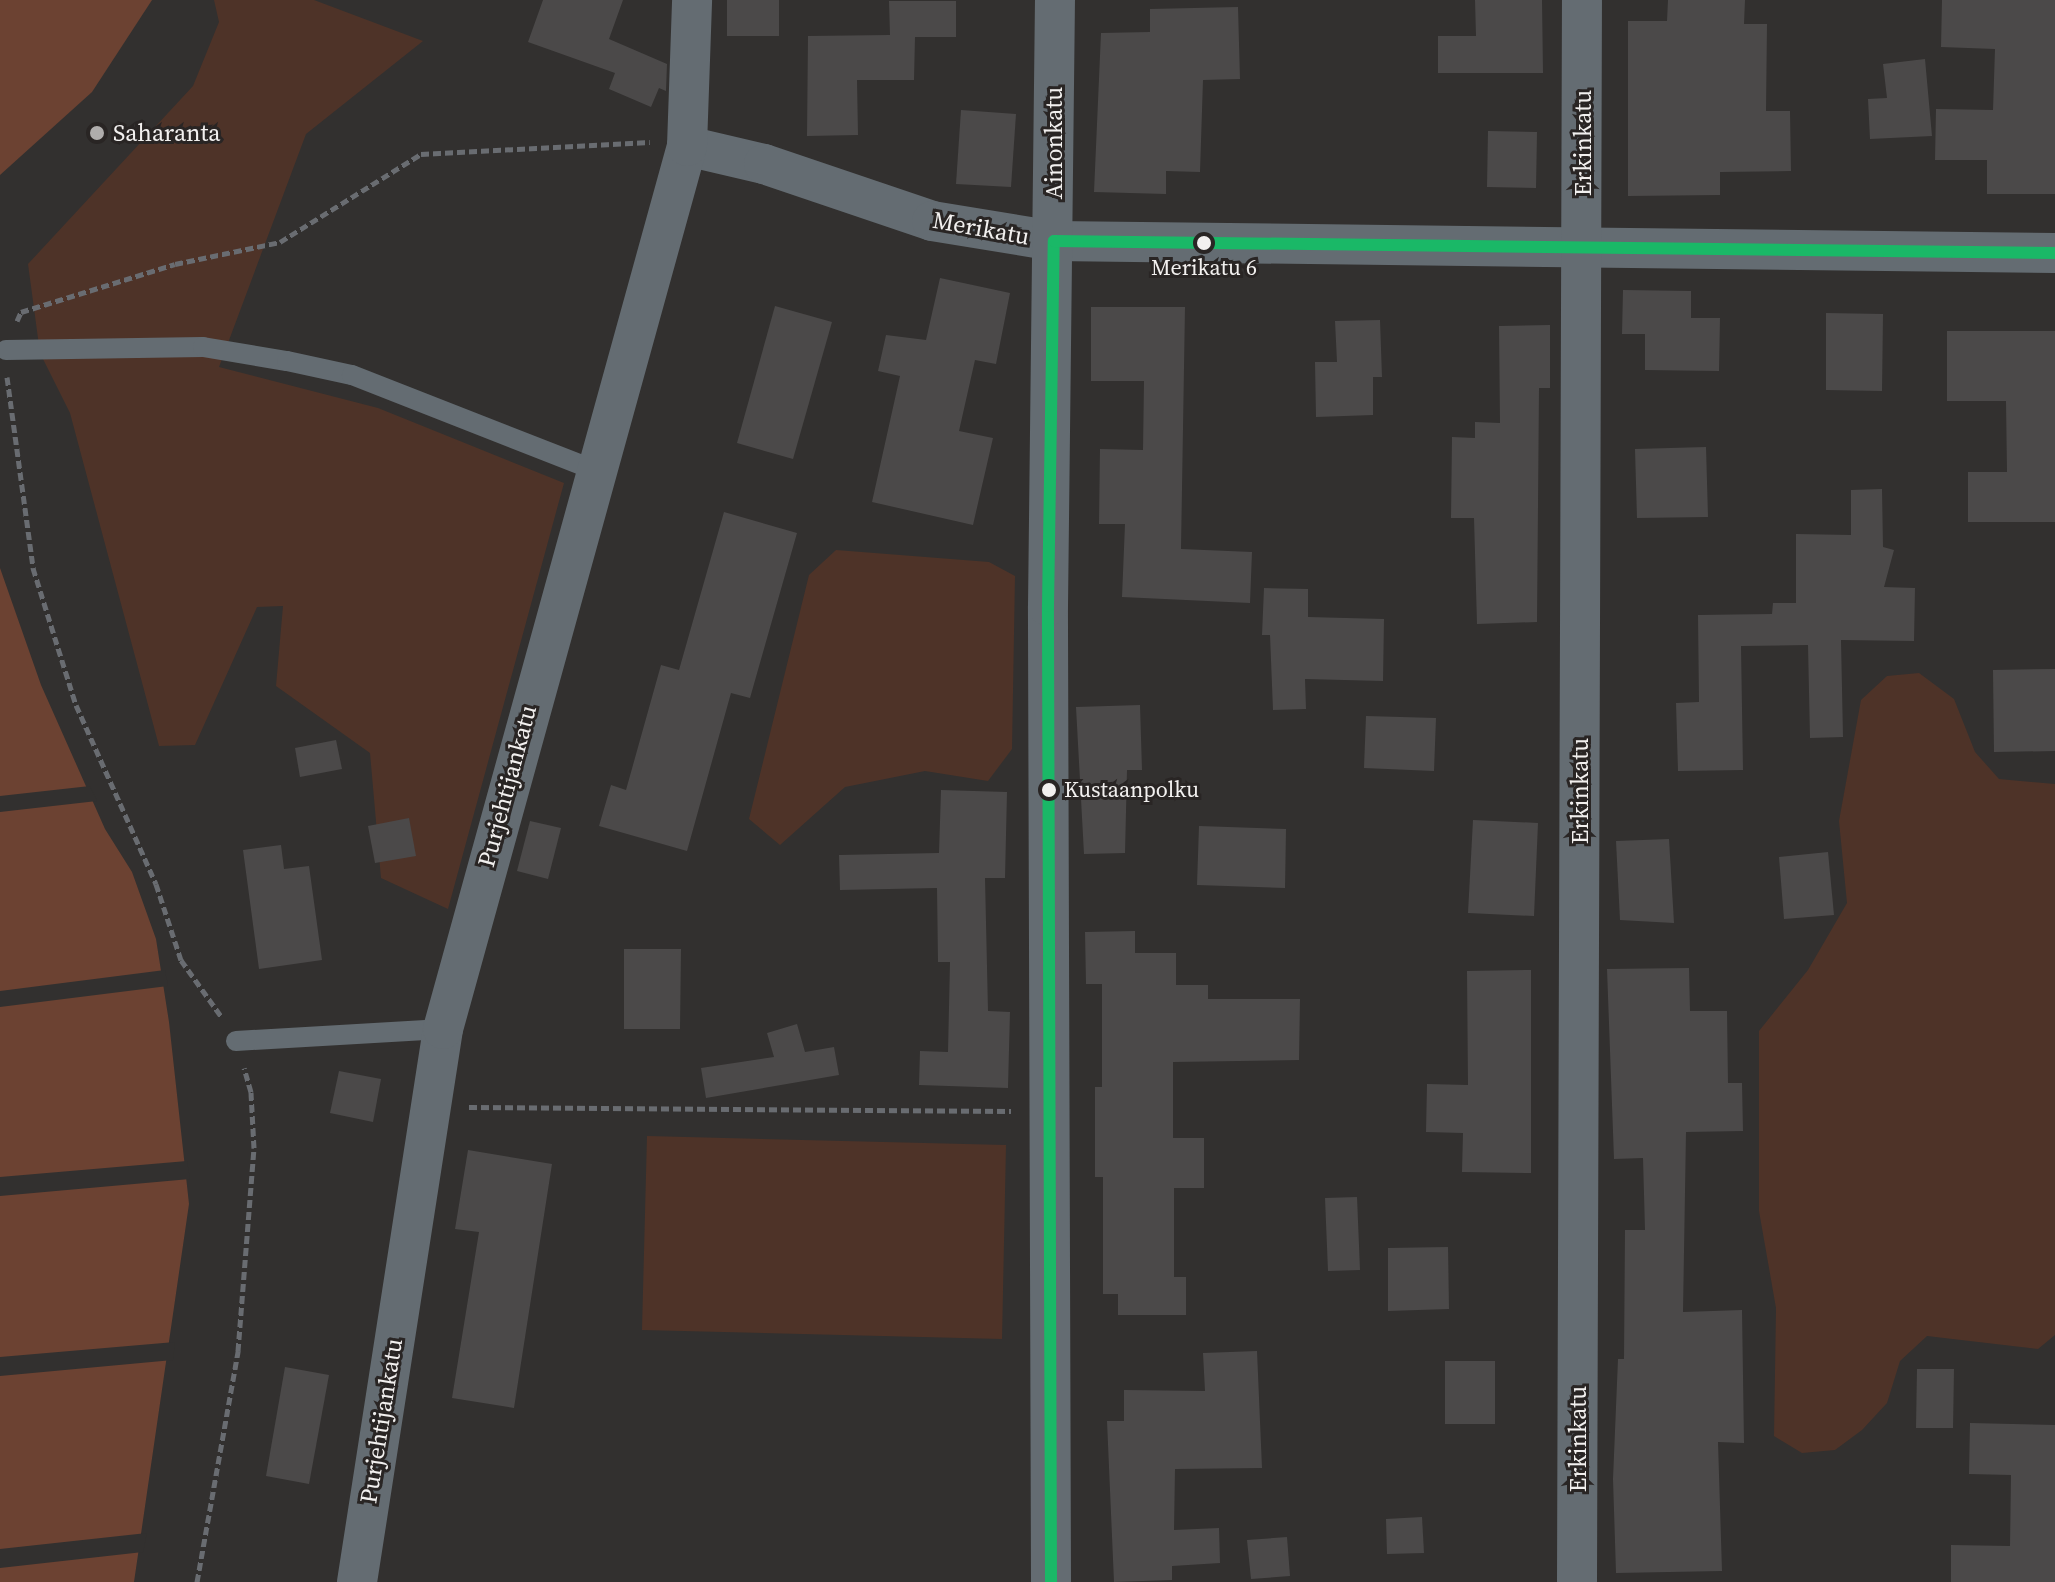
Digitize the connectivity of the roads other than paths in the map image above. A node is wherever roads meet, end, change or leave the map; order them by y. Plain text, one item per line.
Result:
1 (692, 0) edge
2 (1055, 0) edge
3 (1582, 0) edge
4 (687, 146) junction
5 (1054, 241) junction
6 (1583, 244) junction
7 (2055, 253) edge
8 (6, 350) road end
9 (594, 470) junction
10 (443, 1029) junction
11 (236, 1041) road end
12 (357, 1582) edge
13 (1051, 1582) edge
14 (1577, 1582) edge

1 - 4 street, Purjehtijankatu
2 - 5 street, Ainonkatu
3 - 6 street, Erkinkatu
4 - 5 street, Merikatu
4 - 9 street, Purjehtijankatu
5 - 6 street, Merikatu
5 - 13 street, Ainonkatu
6 - 7 street, Merikatu
6 - 14 street, Erkinkatu
8 - 9 lane
9 - 10 street, Purjehtijankatu
10 - 11 lane
10 - 12 street, Purjehtijankatu

